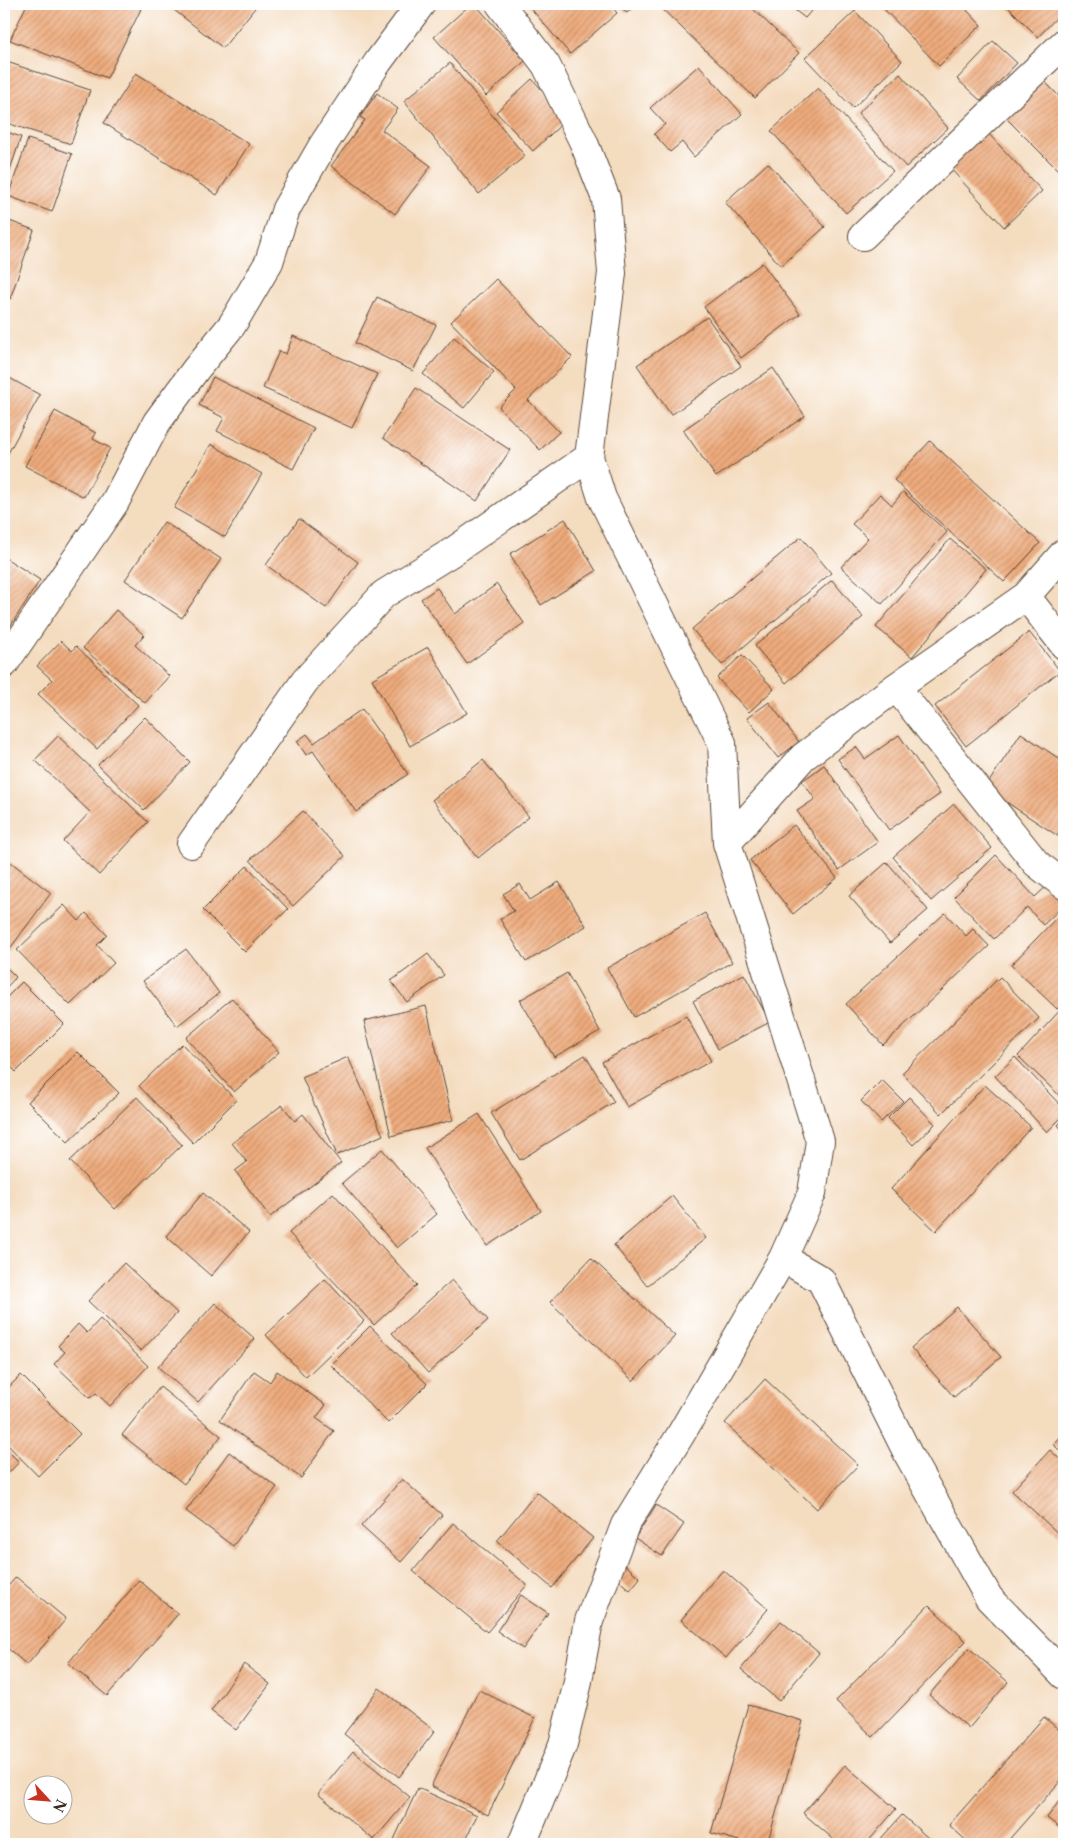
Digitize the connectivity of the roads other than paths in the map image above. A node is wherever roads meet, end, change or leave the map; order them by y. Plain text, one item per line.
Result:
1 (421, 4) edge
2 (500, 4) edge
3 (1064, 43) edge
4 (863, 236) dead end
5 (589, 456) junction
6 (1064, 553) edge
7 (1026, 596) junction
8 (1064, 645) edge
9 (4, 664) edge
10 (896, 687) junction
11 (727, 843) junction
12 (191, 844) dead end
13 (1064, 885) edge
14 (783, 1258) junction
15 (1064, 1675) edge
16 (522, 1844) edge

1 - 9 street
2 - 5 street
3 - 4 street
5 - 11 street
5 - 12 street
6 - 7 street
7 - 8 street
7 - 10 street
10 - 11 street
10 - 13 street
11 - 14 street
14 - 15 street
14 - 16 street

